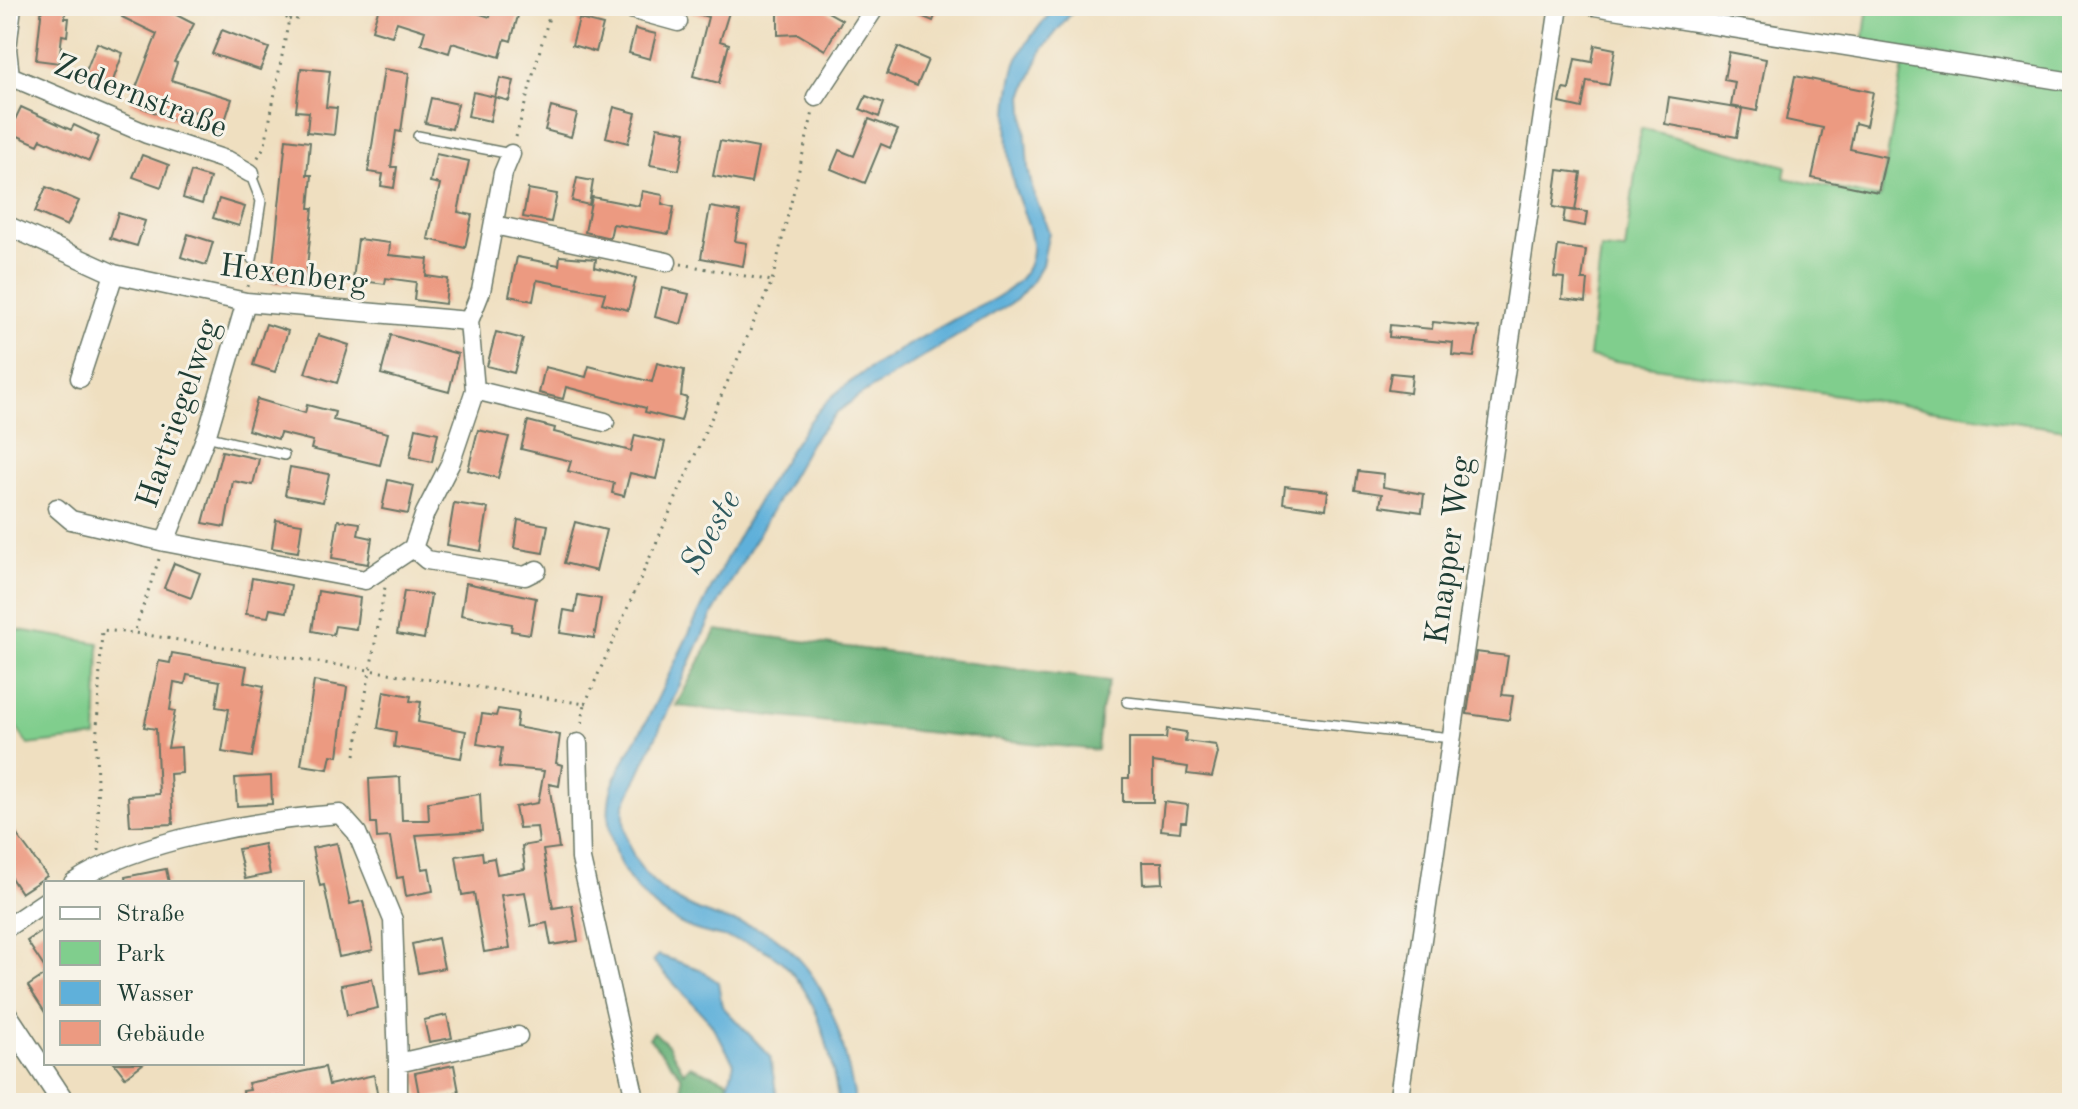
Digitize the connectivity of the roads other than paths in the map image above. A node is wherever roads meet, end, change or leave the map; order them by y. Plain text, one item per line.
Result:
1 (12, 6) edge
2 (620, 6) edge
3 (876, 6) edge
4 (1559, 6) edge
5 (1594, 6) edge
6 (678, 22) dead end
7 (8, 78) edge
8 (2072, 82) edge
9 (816, 97) road end
10 (418, 136) dead end
11 (511, 154) joint
12 (250, 173) joint
13 (6, 225) edge
14 (494, 225) junction
15 (252, 259) road end
16 (667, 262) road end
17 (114, 274) junction
18 (246, 302) junction
19 (469, 321) junction
20 (80, 378) dead end
21 (475, 390) junction
22 (605, 422) dead end
23 (206, 436) junction
24 (284, 455) dead end
25 (57, 508) dead end
26 (165, 542) junction
27 (413, 548) junction
28 (537, 570) dead end
29 (1127, 702) dead end
30 (1451, 738) junction
31 (578, 743) road end
32 (77, 881) edge
33 (44, 902) edge
34 (6, 928) edge
35 (6, 1015) edge
36 (518, 1036) dead end
37 (398, 1063) junction
38 (64, 1103) edge
39 (398, 1103) edge
40 (636, 1103) edge
41 (1398, 1103) edge

1 - 7 street
2 - 6 street
3 - 9 street
4 - 30 street, Knapper Weg
5 - 8 street
7 - 12 street, Zedernstraße
10 - 11 lane
11 - 14 street
12 - 15 lane
13 - 17 street, Hexenberg
14 - 16 street
14 - 19 street
17 - 18 street, Hexenberg
17 - 20 street
18 - 19 street, Hexenberg
18 - 23 street, Hartriegelweg
19 - 21 street
21 - 22 street
21 - 27 street
23 - 24 lane
23 - 26 street, Hartriegelweg
25 - 26 street, Hartriegelweg
26 - 27 street, Hartriegelweg
27 - 28 street
29 - 30 lane
30 - 41 street, Knapper Weg
31 - 40 street
32 - 37 street
33 - 34 street
35 - 38 street
36 - 37 street
37 - 39 street

